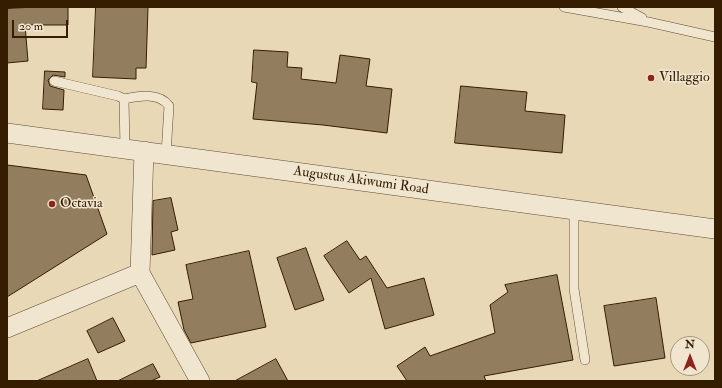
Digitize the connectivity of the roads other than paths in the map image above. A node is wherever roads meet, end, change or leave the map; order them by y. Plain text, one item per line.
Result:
1 (564, 7) edge
2 (622, 7) edge
3 (648, 22) junction
4 (715, 37) edge
5 (54, 81) dead end
6 (124, 99) junction
7 (7, 133) edge
8 (125, 149) junction
9 (144, 151) junction
10 (166, 154) junction
11 (574, 211) junction
12 (715, 229) edge
13 (140, 273) junction
14 (7, 328) edge
15 (585, 360) dead end
16 (200, 381) edge

1 - 3 lane
2 - 3 lane
3 - 4 lane
5 - 6 lane
6 - 8 lane
6 - 10 lane
7 - 8 street, Augustus Akiwumi Road
8 - 9 street, Augustus Akiwumi Road
9 - 10 street, Augustus Akiwumi Road
9 - 13 street
10 - 11 street, Augustus Akiwumi Road
11 - 12 street, Augustus Akiwumi Road
11 - 15 lane
13 - 14 street
13 - 16 street

